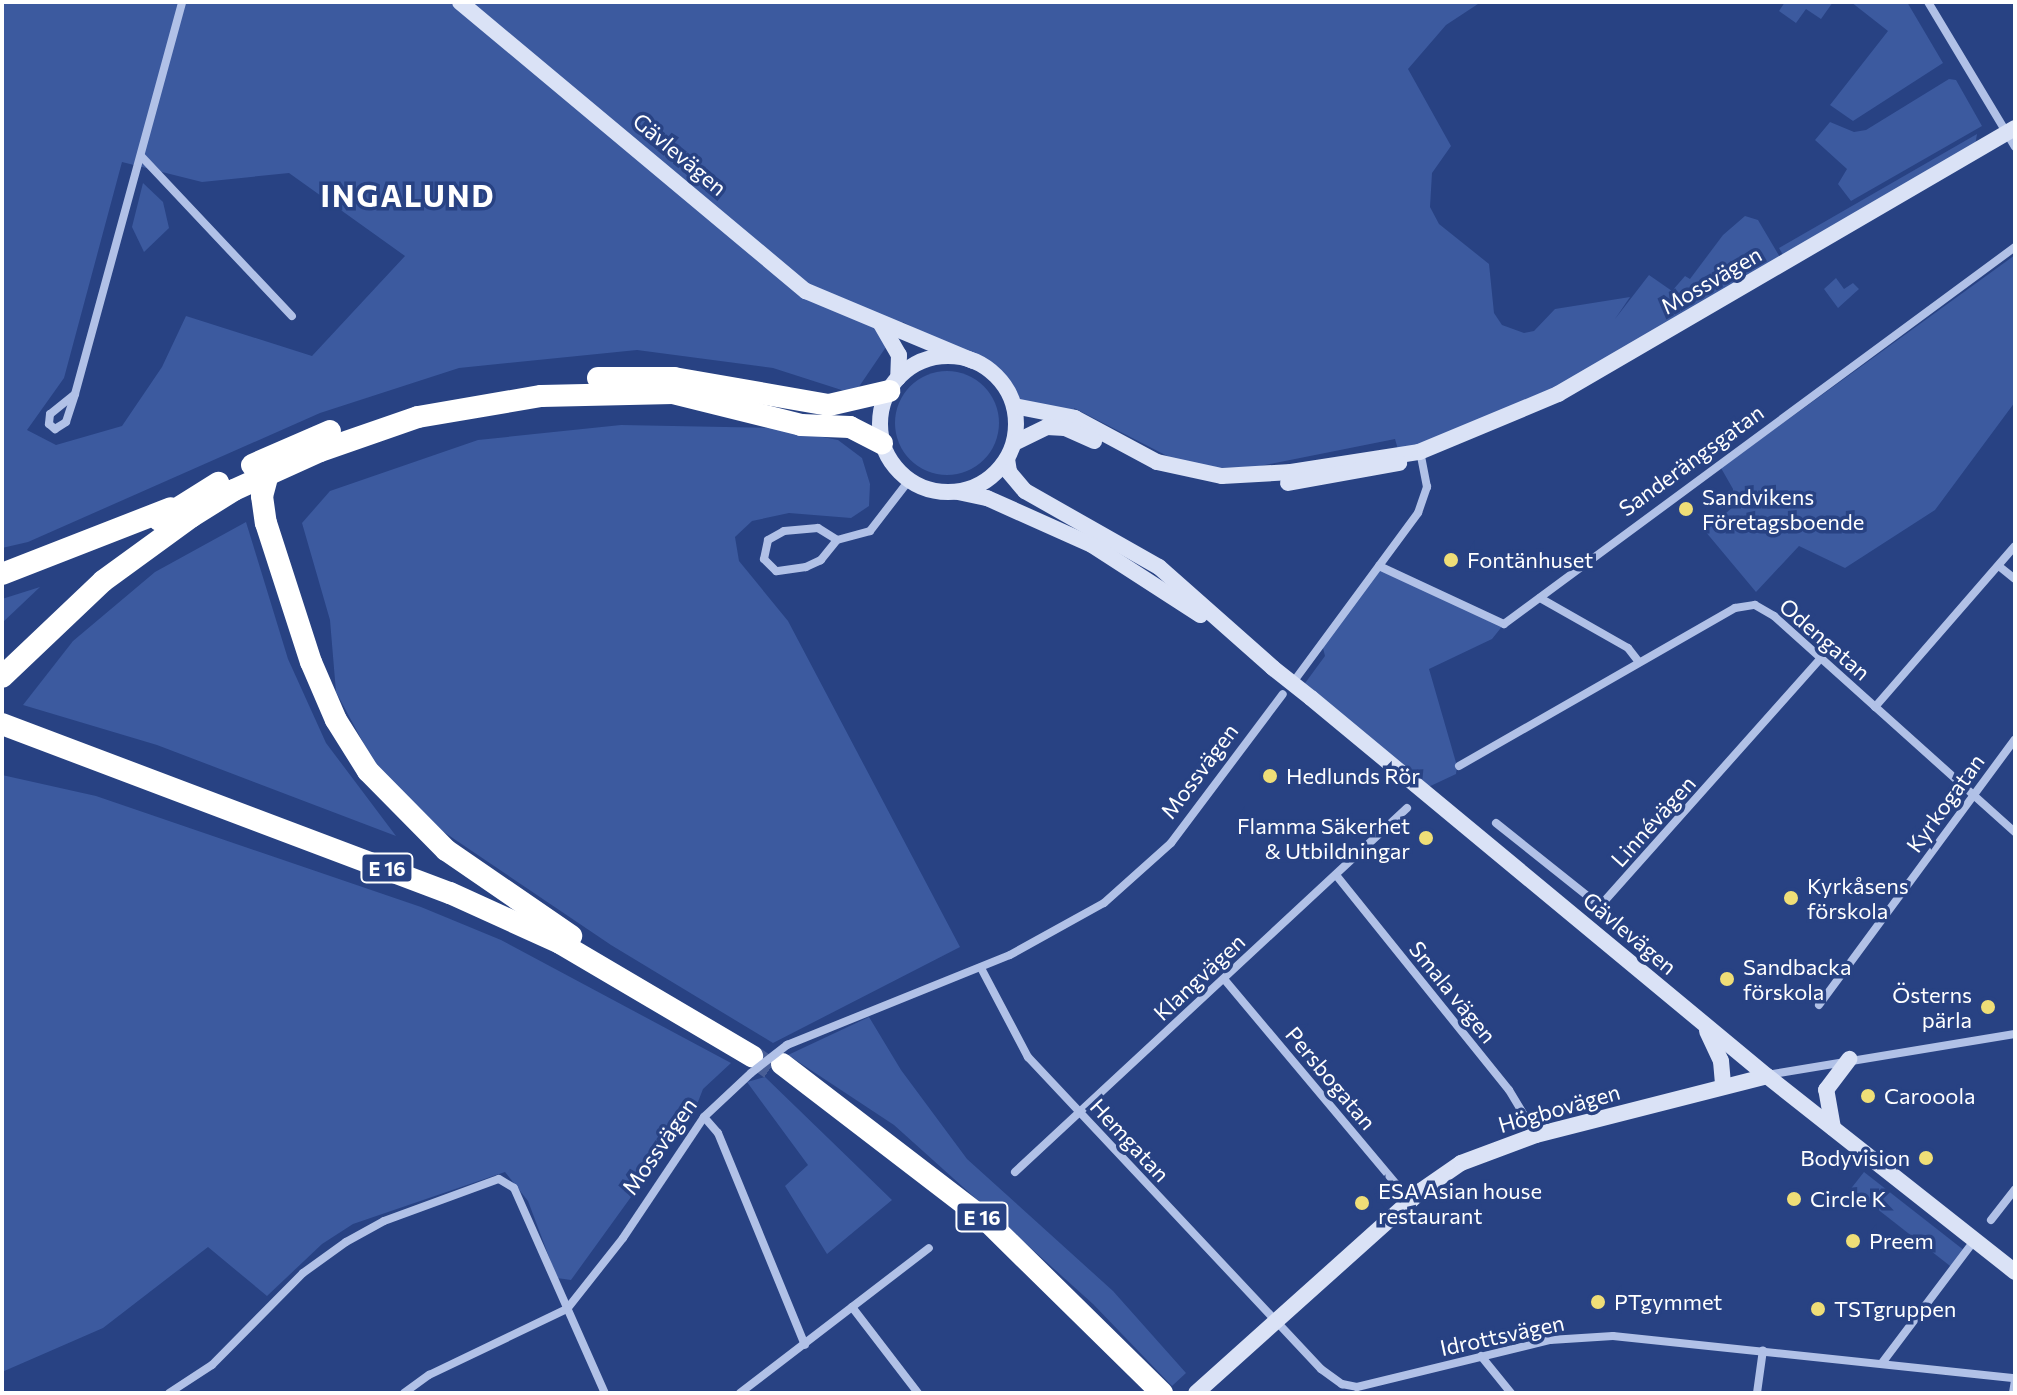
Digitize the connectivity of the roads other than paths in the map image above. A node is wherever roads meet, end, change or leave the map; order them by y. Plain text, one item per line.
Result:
1 (182, 2) edge
2 (460, 2) edge
3 (1928, 2) edge
4 (2012, 136) edge
5 (141, 156) junction
6 (2015, 247) edge
7 (292, 316) dead end
8 (881, 324) junction
9 (973, 361) junction
10 (893, 385) junction
11 (75, 394) dead end
12 (1014, 406) junction
13 (882, 443) junction
14 (1014, 443) junction
15 (1116, 446) junction
16 (1419, 452) junction
17 (1007, 459) junction
18 (268, 474) junction
19 (910, 479) junction
20 (955, 492) junction
21 (187, 501) junction
22 (837, 540) junction
23 (2015, 546) edge
24 (1379, 566) junction
25 (2000, 567) junction
26 (2, 574) edge
27 (2015, 579) edge
28 (1540, 598) junction
29 (1219, 625) junction
30 (2, 658) edge
31 (1821, 658) junction
32 (1639, 662) junction
33 (2, 677) edge
34 (1297, 677) dead end
35 (1283, 694) dead end
36 (1875, 707) junction
37 (2, 712) edge
38 (2, 724) edge
39 (2015, 739) edge
40 (1459, 766) dead end
41 (1974, 795) junction
42 (1407, 808) dead end
43 (1496, 823) dead end
44 (2015, 832) edge
45 (1336, 875) junction
46 (566, 933) junction
47 (981, 968) junction
48 (1224, 979) junction
49 (1819, 1005) dead end
50 (1702, 1022) junction
51 (2015, 1034) edge
52 (754, 1059) junction
53 (1849, 1059) junction
54 (781, 1060) junction
55 (1767, 1076) junction
56 (1723, 1085) junction
57 (1080, 1113) junction
58 (704, 1117) junction
59 (1834, 1130) junction
60 (1536, 1135) junction
61 (1015, 1172) dead end
62 (2015, 1189) edge
63 (1410, 1201) junction
64 (1991, 1220) dead end
65 (1974, 1241) junction
66 (929, 1248) dead end
67 (2015, 1272) edge
68 (852, 1307) junction
69 (567, 1309) junction
70 (1276, 1321) junction
71 (805, 1345) junction
72 (1763, 1350) junction
73 (1481, 1356) junction
74 (1882, 1363) junction
75 (2015, 1380) edge
76 (1202, 1388) edge
77 (1358, 1390) edge
78 (169, 1393) edge
79 (404, 1393) edge
80 (605, 1393) edge
81 (740, 1393) edge
82 (918, 1393) edge
83 (1148, 1393) edge
84 (1162, 1393) edge
85 (1511, 1393) edge
86 (1757, 1393) edge
87 (2013, 1393) edge

1 - 5 street
2 - 8 main road, Gävlevägen
3 - 4 street
4 - 16 main road, Mossvägen
5 - 7 street
5 - 11 street
6 - 28 street, Sanderängsgatan
8 - 9 main road, Gävlevägen
8 - 10 main road
9 - 10 main road
9 - 12 main road
10 - 13 main road
10 - 21 highway
12 - 14 main road
12 - 15 main road, Mossvägen
13 - 18 highway
13 - 19 main road
14 - 15 main road, Mossvägen
14 - 17 main road
15 - 16 main road, Mossvägen
16 - 24 street
17 - 20 main road
17 - 29 main road, Gävlevägen
18 - 33 highway
18 - 46 highway
19 - 20 main road
19 - 22 street
20 - 29 main road, Gävlevägen
21 - 26 highway
21 - 30 highway
22 - 22 street
23 - 25 street
24 - 28 street, Sanderängsgatan
24 - 34 street
25 - 27 street
25 - 36 street
28 - 32 street
29 - 50 main road, Gävlevägen, bridge
31 - 32 street, Odengatan
31 - 36 street, Odengatan
31 - 43 street, Linnévägen
32 - 40 street, Odengatan
35 - 47 street, Mossvägen
36 - 41 street, Odengatan
37 - 46 highway, E 16
38 - 52 highway, E 16
39 - 41 street, Kyrkogatan
41 - 44 street, Odengatan
41 - 49 street, Kyrkogatan
42 - 45 street, Klangvägen
45 - 48 street, Klangvägen
45 - 60 street, Smala vägen
46 - 52 highway, E 16
47 - 54 street, Mossvägen
47 - 57 street, Hemgatan
48 - 57 street, Klangvägen
48 - 63 street, Persbogatan
50 - 55 main road, Gävlevägen
50 - 56 main road
51 - 53 street, Högbovägen
52 - 54 street, Mossvägen, bridge
52 - 58 street, Mossvägen
53 - 55 street, Högbovägen
53 - 59 main road
54 - 83 highway, E 16
54 - 84 highway, E 16
55 - 56 main road, Högbovägen
55 - 59 main road, Gävlevägen
56 - 60 main road, Högbovägen
57 - 61 street, Klangvägen
57 - 70 street, Hemgatan
58 - 69 street, Mossvägen
58 - 71 street
59 - 65 main road, Gävlevägen
60 - 63 main road, Högbovägen
62 - 64 street
63 - 70 main road, Högbovägen
65 - 67 main road, Gävlevägen
65 - 74 street
66 - 68 street
68 - 71 street
68 - 82 street
69 - 78 street
69 - 79 street
69 - 80 street
70 - 76 main road, Högbovägen
70 - 77 street, Idrottsvägen
71 - 81 street
72 - 73 street, Idrottsvägen
72 - 74 street, Idrottsvägen
72 - 86 street
73 - 77 street, Idrottsvägen
73 - 85 street
74 - 75 street, Idrottsvägen
75 - 87 street

